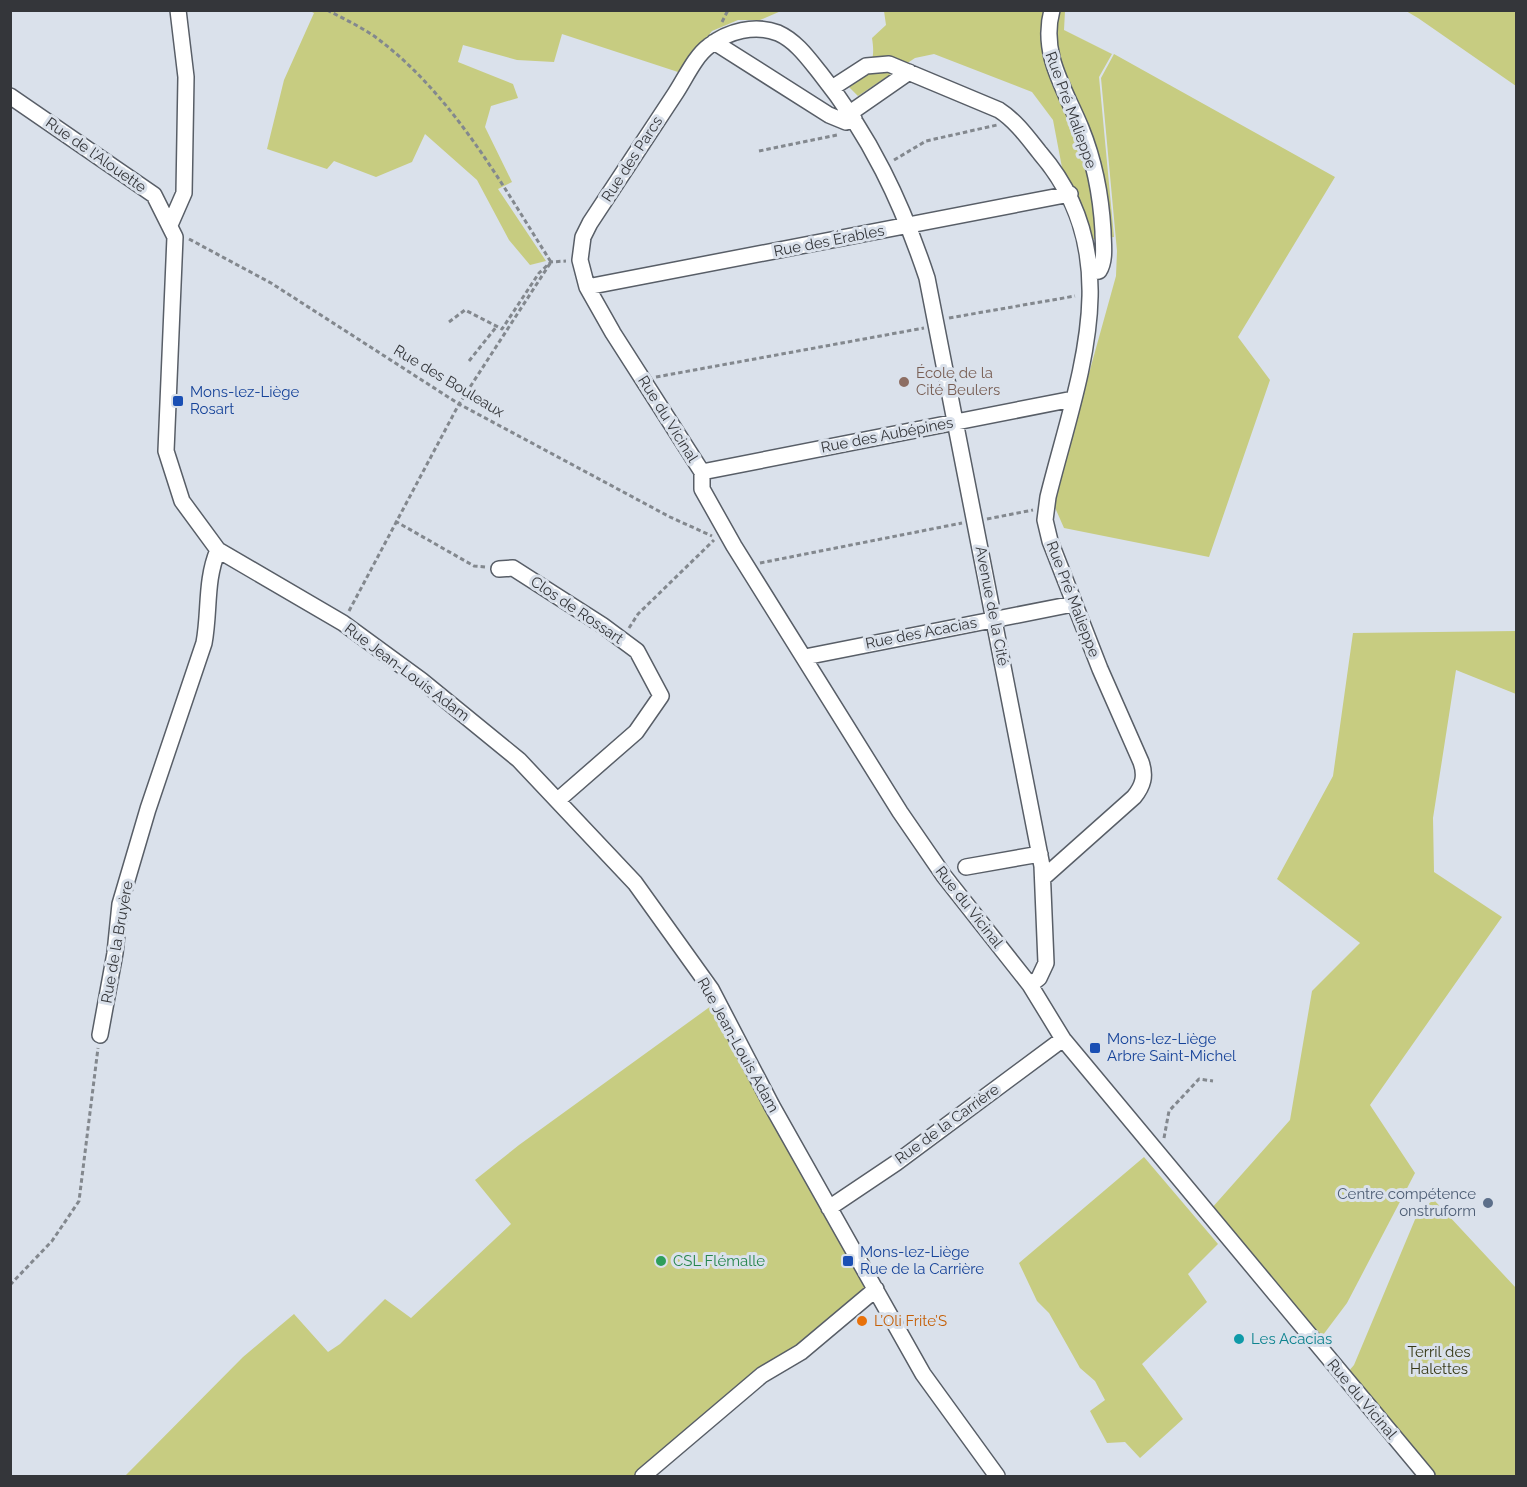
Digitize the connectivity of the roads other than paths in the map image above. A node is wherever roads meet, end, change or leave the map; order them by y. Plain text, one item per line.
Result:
1 (178, 10) edge
2 (1052, 10) edge
3 (714, 42) junction
4 (909, 72) junction
5 (832, 88) junction
6 (10, 96) edge
7 (850, 118) junction
8 (1070, 194) junction
9 (909, 225) junction
10 (173, 231) junction
11 (1090, 272) junction
12 (587, 287) junction
13 (1072, 399) junction
14 (956, 422) junction
15 (702, 472) junction
16 (218, 550) junction
17 (499, 569) road end
18 (1073, 604) junction
19 (994, 618) junction
20 (805, 657) junction
21 (558, 800) junction
22 (1040, 854) junction
23 (966, 867) dead end
24 (1043, 878) junction
25 (1030, 986) junction
26 (100, 1035) road end
27 (1064, 1039) junction
28 (829, 1208) junction
29 (876, 1289) junction
30 (643, 1476) edge
31 (997, 1476) edge
32 (1427, 1476) edge

1 - 10 street, Rue Jean-Louis Adam
2 - 11 street, Rue Pré Malieppe
3 - 5 street, Avenue de la Cité
3 - 7 street
3 - 12 street, Rue des Parcs
4 - 5 street, Rue Pré Malieppe
4 - 7 street
4 - 8 street, Rue Pré Malieppe
5 - 7 street, Avenue de la Cité
6 - 10 street, Rue de l'Alouette
7 - 9 street, Avenue de la Cité
8 - 9 street, Rue des Érables
8 - 11 street, Rue Pré Malieppe
9 - 12 street, Rue des Érables
9 - 14 street, Avenue de la Cité
10 - 16 street, Rue Jean-Louis Adam
11 - 13 street, Rue Pré Malieppe
12 - 15 street, Rue du Vicinal
13 - 14 street, Rue des Aubépines
13 - 18 street, Rue Pré Malieppe
14 - 15 street, Rue des Aubépines
14 - 19 street, Avenue de la Cité
15 - 20 street, Rue du Vicinal
16 - 21 street, Rue Jean-Louis Adam
16 - 26 street, Rue de la Bruyère
17 - 21 street, Clos de Rossart
18 - 19 street, Rue des Acacias
18 - 24 street, Rue Pré Malieppe
19 - 20 street, Rue des Acacias
19 - 22 street, Avenue de la Cité
20 - 25 street, Rue du Vicinal
21 - 28 street, Rue Jean-Louis Adam
22 - 23 street, Rue du Vicinal
22 - 24 street, Avenue de la Cité
24 - 25 street, Avenue de la Cité
25 - 27 street, Rue du Vicinal
27 - 28 street, Rue de la Carrière
27 - 32 street, Rue du Vicinal
28 - 29 street, Rue Jean-Louis Adam
29 - 30 street
29 - 31 street, Rue Jean-Louis Adam

